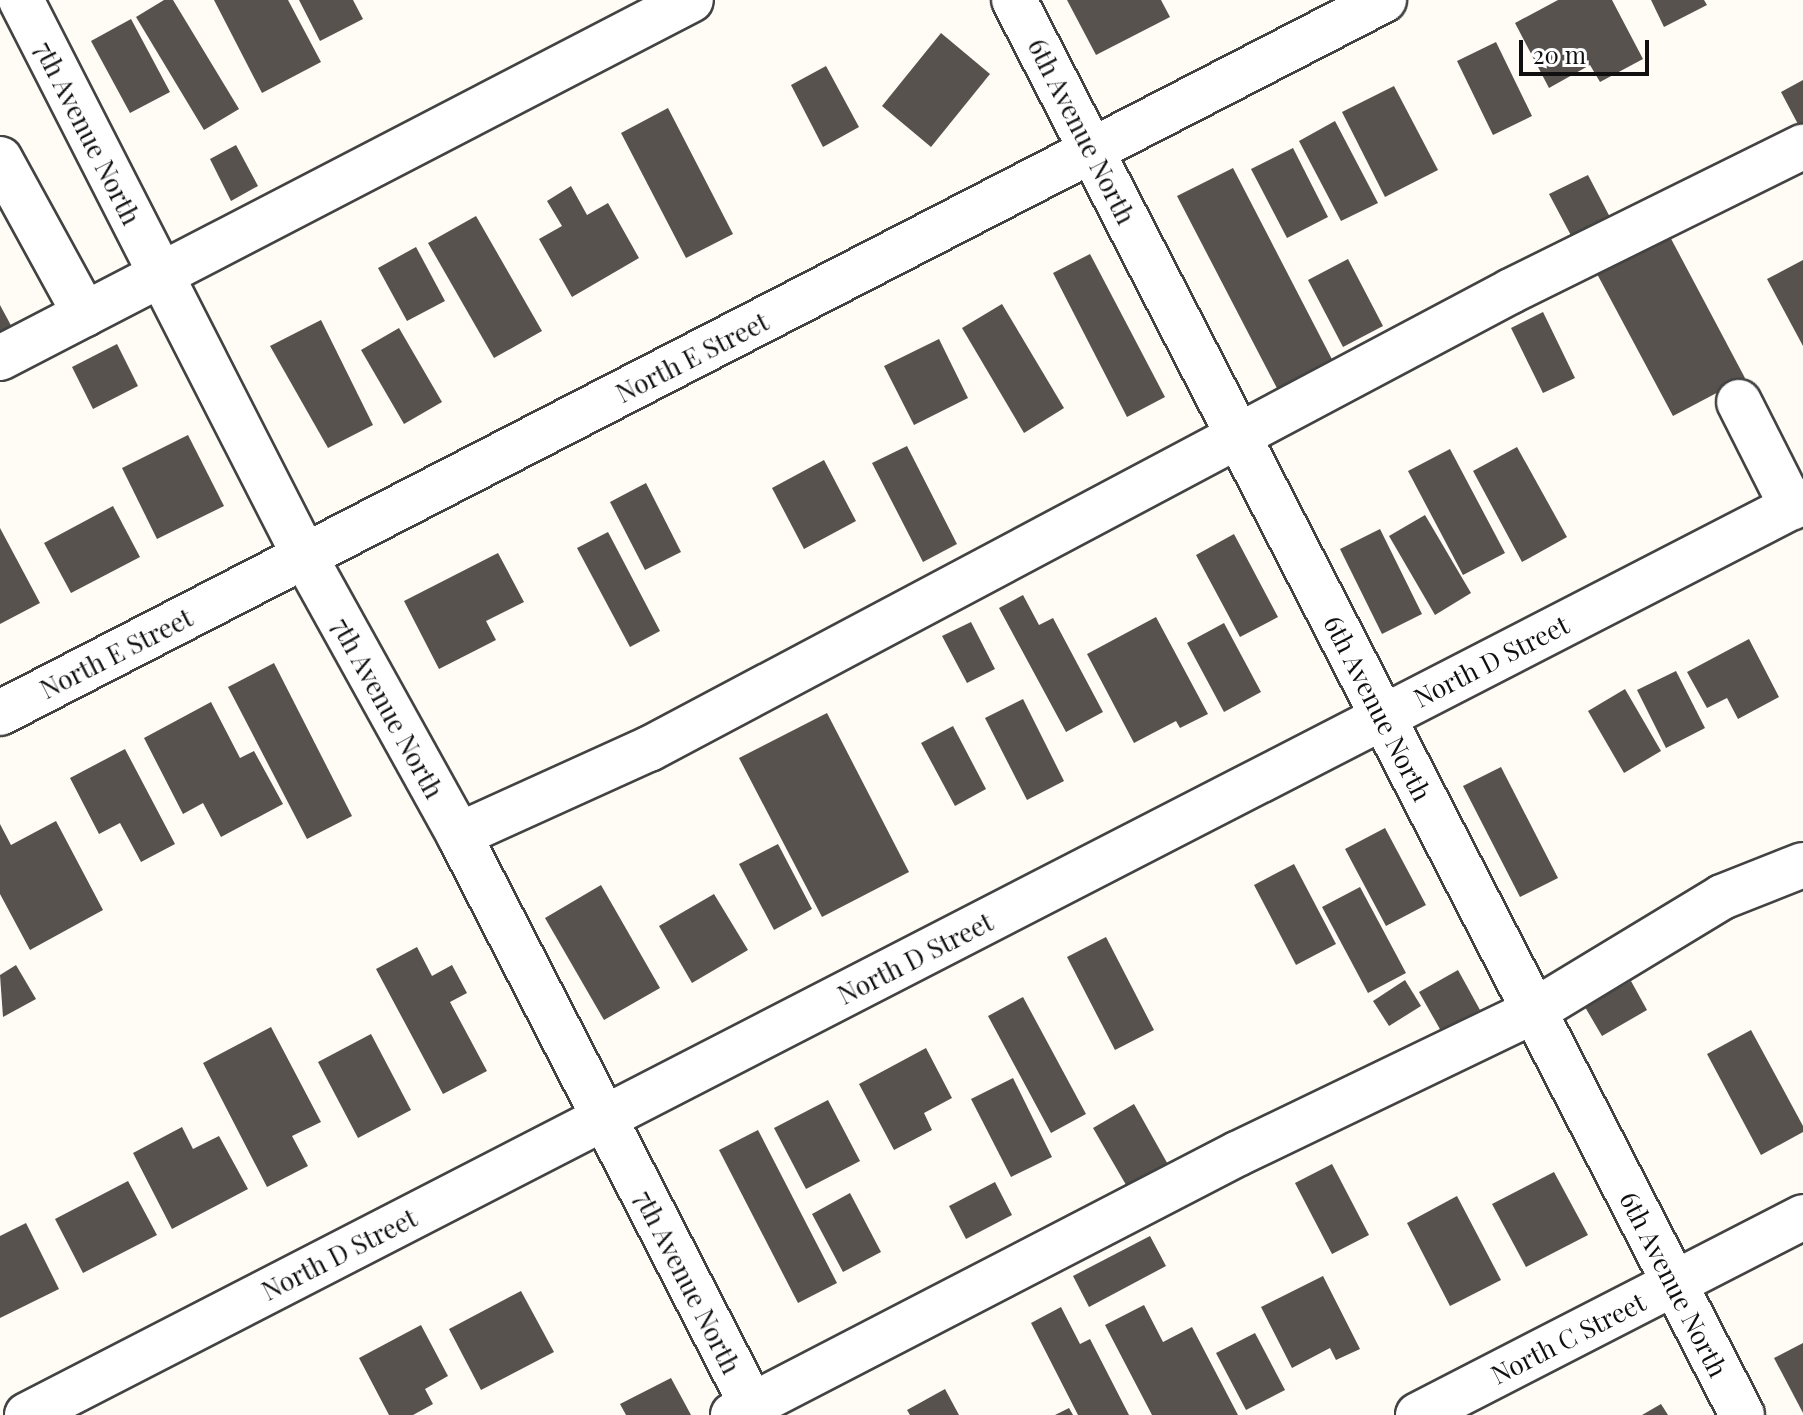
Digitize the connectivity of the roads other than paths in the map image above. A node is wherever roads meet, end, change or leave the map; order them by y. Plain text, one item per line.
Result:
1 (21, 0) edge
2 (691, 0) edge
3 (1014, 0) edge
4 (1384, 0) edge
5 (1803, 147) edge
6 (1092, 151) junction
7 (0, 159) edge
8 (160, 275) junction
9 (85, 314) junction
10 (0, 358) edge
11 (1739, 402) dead end
12 (1238, 435) junction
13 (1798, 504) edge
14 (305, 557) junction
15 (0, 713) edge
16 (1383, 717) junction
17 (459, 835) junction
18 (1803, 865) edge
19 (1534, 1011) junction
20 (604, 1118) junction
21 (1803, 1217) edge
22 (1674, 1283) junction
23 (747, 1412) edge
24 (27, 1415) edge
25 (1418, 1415) edge
26 (1742, 1415) edge

1 - 8 street, 7th Avenue North
2 - 8 street
3 - 6 street, 6th Avenue North
4 - 6 street, North E Street
5 - 12 street
6 - 12 street, 6th Avenue North
6 - 14 street, North E Street
7 - 9 street
8 - 9 street
8 - 14 street, 7th Avenue North
9 - 10 street
11 - 13 street
12 - 16 street, 6th Avenue North
12 - 17 street
13 - 16 street, North D Street
14 - 15 street, North E Street
14 - 17 street, 7th Avenue North
16 - 19 street, 6th Avenue North
16 - 20 street, North D Street
17 - 20 street, 7th Avenue North
18 - 19 street
19 - 22 street, 6th Avenue North
19 - 23 street
20 - 23 street, 7th Avenue North
20 - 24 street, North D Street
21 - 22 street, North C Street
22 - 25 street, North C Street
22 - 26 street, 6th Avenue North

